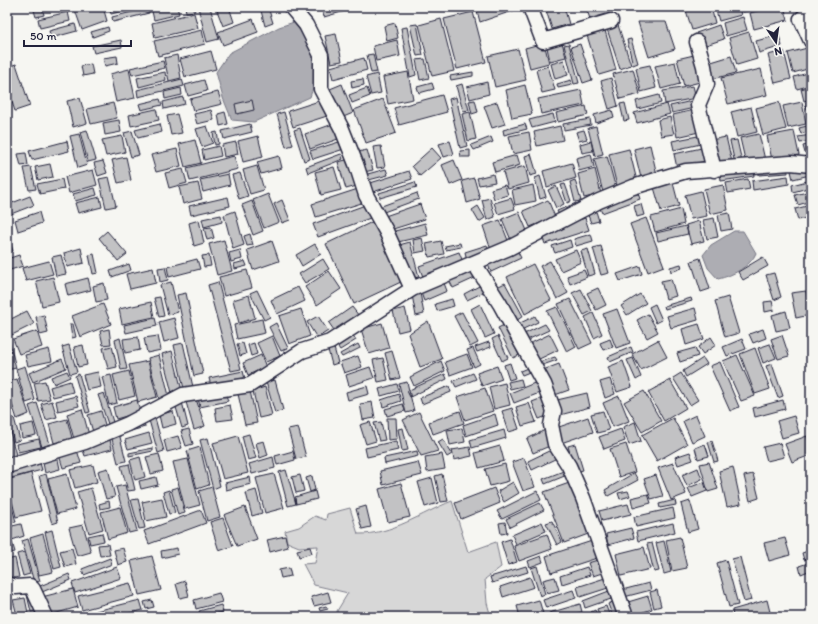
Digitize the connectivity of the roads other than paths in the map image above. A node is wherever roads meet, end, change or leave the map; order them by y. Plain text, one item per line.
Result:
1 (291, 7) edge
2 (530, 7) edge
3 (811, 11) edge
4 (611, 21) dead end
5 (811, 41) edge
6 (697, 42) dead end
7 (811, 165) edge
8 (714, 170) junction
9 (474, 263) junction
10 (412, 290) junction
11 (7, 466) edge
12 (7, 584) edge
13 (46, 617) edge
14 (626, 617) edge

1 - 10 street
2 - 4 street
3 - 5 street
6 - 8 street
7 - 8 street
8 - 9 street
9 - 10 street
9 - 14 street
10 - 11 street
12 - 13 street

